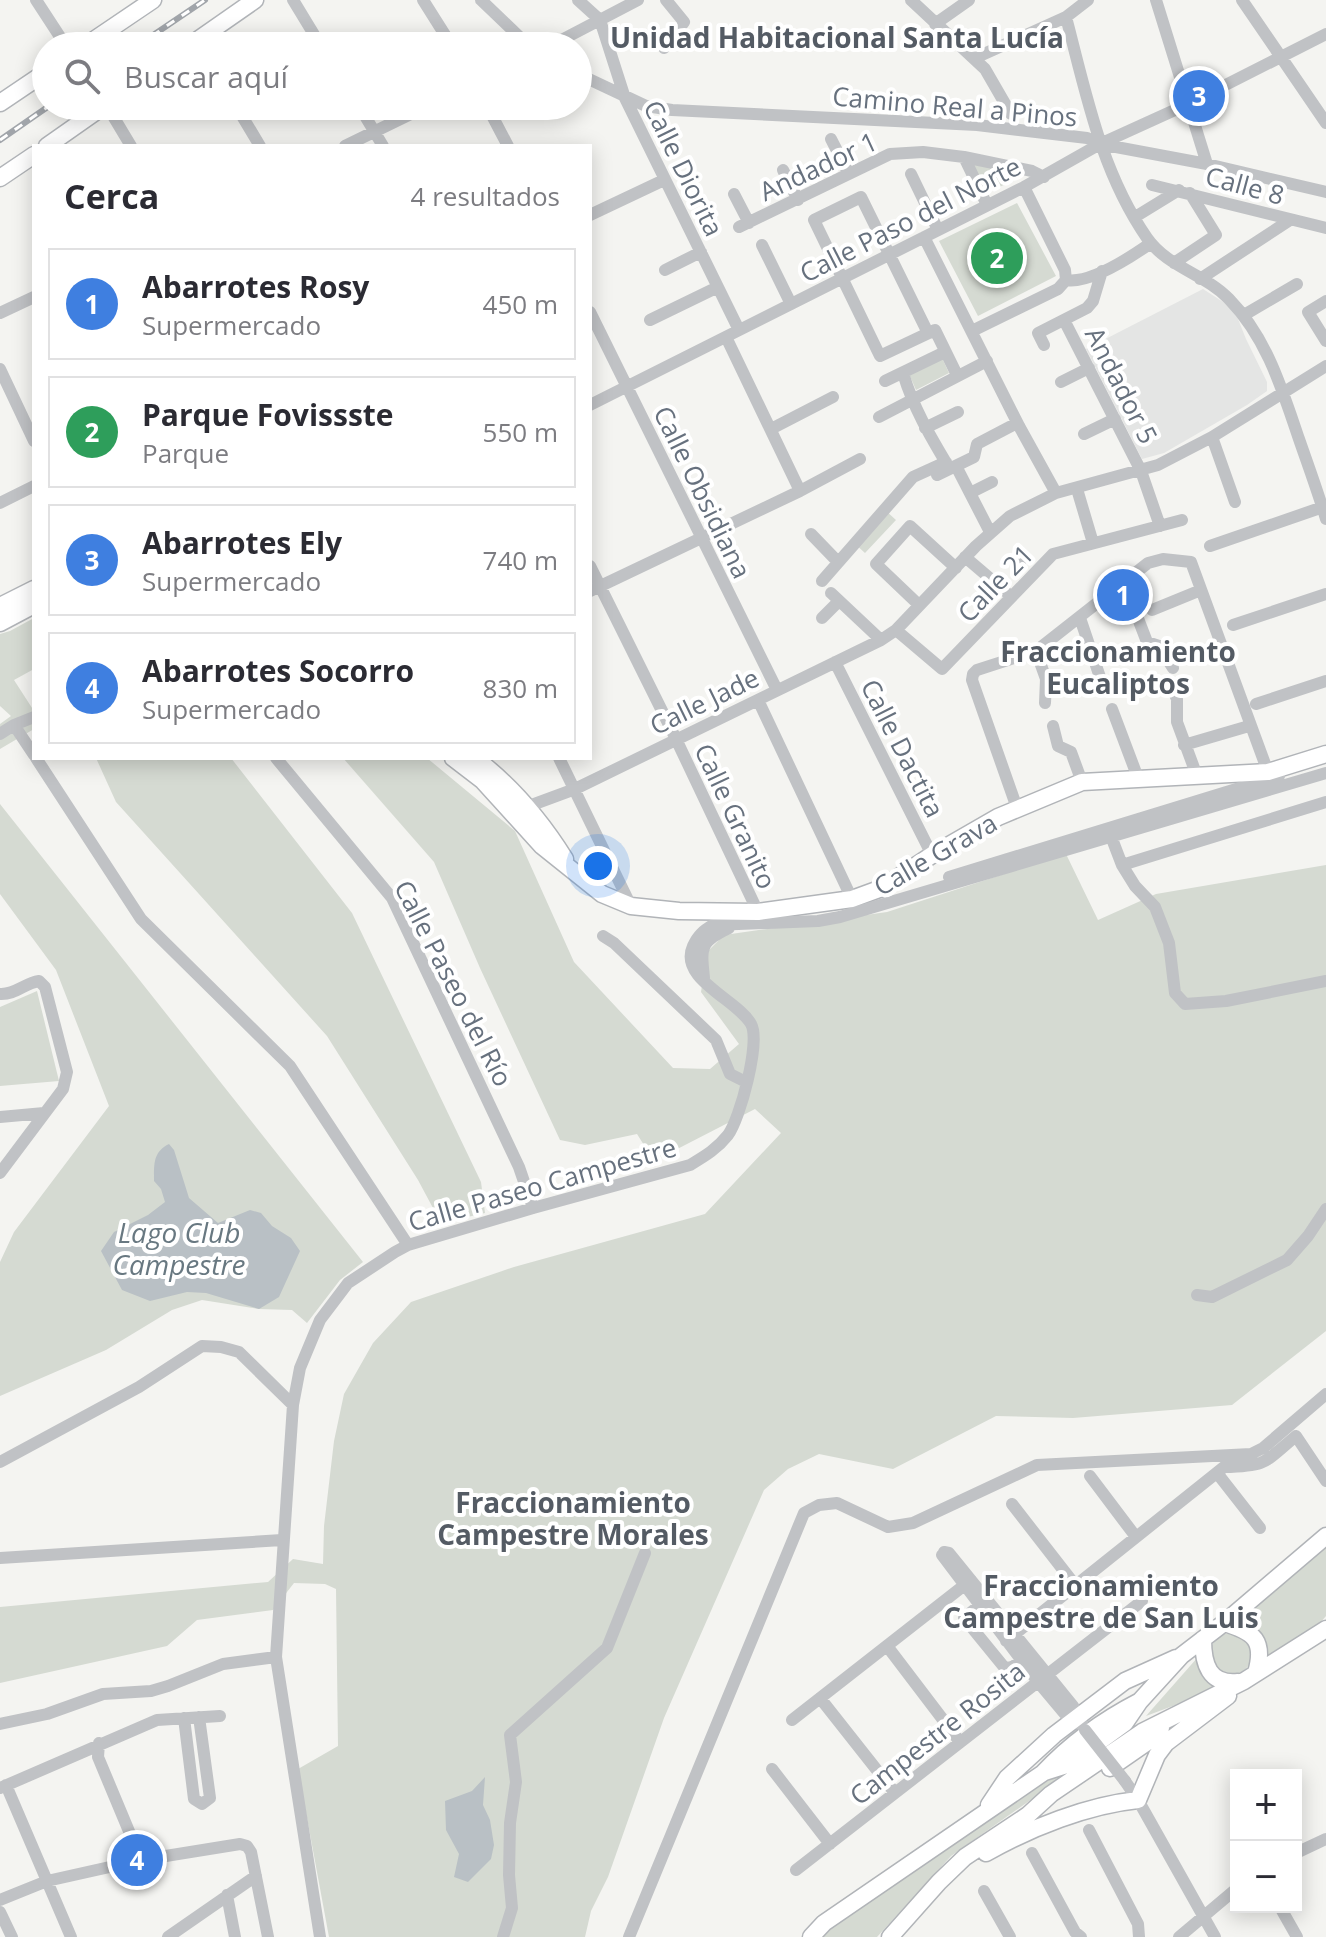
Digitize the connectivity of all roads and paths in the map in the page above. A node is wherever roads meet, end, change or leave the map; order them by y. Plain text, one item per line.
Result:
1 (36, 0) edge
2 (153, 0) edge
3 (255, 0) edge
4 (293, 0) edge
5 (423, 0) edge
6 (481, 0) edge
7 (578, 0) edge
8 (638, 0) edge
9 (666, 0) edge
10 (911, 0) edge
11 (969, 0) edge
12 (1088, 0) edge
13 (1156, 0) edge
14 (1242, 0) edge
15 (1066, 17) junction
16 (600, 20) junction
17 (935, 24) junction
18 (57, 32) edge
19 (106, 32) edge
20 (211, 32) edge
21 (312, 32) edge
22 (443, 32) edge
23 (514, 32) edge
24 (577, 32) edge
25 (1326, 34) edge
26 (664, 48) dead end
27 (1281, 57) junction
28 (975, 58) junction
29 (32, 81) edge
30 (592, 81) edge
31 (625, 98) junction
32 (0, 103) edge
33 (1188, 104) junction
34 (1011, 114) dead end
35 (85, 120) edge
36 (115, 120) edge
37 (244, 120) edge
38 (368, 120) edge
39 (398, 120) edge
40 (494, 120) edge
41 (1326, 123) edge
42 (375, 131) junction
43 (831, 139) dead end
44 (50, 144) edge
45 (130, 144) edge
46 (259, 144) edge
47 (349, 144) edge
48 (382, 144) edge
49 (507, 144) edge
50 (1100, 144) junction
51 (32, 156) edge
52 (964, 157) junction
53 (1207, 164) junction
54 (783, 170) dead end
55 (849, 174) junction
56 (911, 174) dead end
57 (1044, 177) junction
58 (0, 178) edge
59 (664, 180) junction
60 (1152, 185) dead end
61 (1024, 187) junction
62 (1185, 192) junction
63 (1326, 192) edge
64 (734, 194) dead end
65 (798, 200) junction
66 (987, 205) junction
67 (592, 214) edge
68 (1135, 217) junction
69 (1290, 220) junction
70 (1326, 228) edge
71 (938, 230) junction
72 (924, 237) junction
73 (1151, 243) junction
74 (762, 245) dead end
75 (701, 252) junction
76 (889, 255) junction
77 (1174, 263) junction
78 (665, 270) dead end
79 (1102, 271) junction
80 (842, 279) junction
81 (1200, 279) junction
82 (1066, 280) junction
83 (1297, 284) dead end
84 (718, 287) junction
85 (32, 298) edge
86 (1326, 301) edge
87 (791, 304) junction
88 (0, 313) edge
89 (1244, 315) junction
90 (592, 316) edge
91 (650, 320) dead end
92 (1064, 320) junction
93 (739, 330) junction
94 (972, 331) junction
95 (928, 333) junction
96 (726, 337) junction
97 (1326, 341) edge
98 (1044, 345) dead end
99 (945, 352) junction
100 (987, 361) junction
101 (1326, 366) edge
102 (1089, 368) junction
103 (0, 369) edge
104 (903, 373) junction
105 (957, 375) junction
106 (885, 381) dead end
107 (1061, 382) dead end
108 (628, 387) junction
109 (1283, 392) junction
110 (833, 397) dead end
111 (911, 399) junction
112 (592, 404) edge
113 (958, 412) dead end
114 (879, 417) dead end
115 (1115, 419) junction
116 (1017, 423) junction
117 (925, 428) junction
118 (771, 429) junction
119 (1084, 434) dead end
120 (32, 437) edge
121 (1212, 437) junction
122 (860, 459) dead end
123 (951, 465) junction
124 (1141, 471) junction
125 (937, 475) dead end
126 (992, 482) dead end
127 (32, 487) edge
128 (1077, 489) junction
129 (800, 491) junction
130 (970, 493) junction
131 (1056, 493) junction
132 (1235, 502) dead end
133 (0, 503) edge
134 (1324, 513) edge
135 (1182, 520) dead end
136 (1160, 526) junction
137 (990, 532) junction
138 (811, 534) dead end
139 (700, 537) junction
140 (1093, 543) junction
141 (1210, 546) dead end
142 (965, 557) junction
143 (838, 562) junction
144 (956, 568) junction
145 (822, 581) dead end
146 (1124, 582) junction
147 (595, 588) edge
148 (32, 590) edge
149 (1201, 590) junction
150 (1006, 592) dead end
151 (1326, 594) edge
152 (919, 605) junction
153 (0, 606) edge
154 (32, 606) edge
155 (1152, 610) dead end
156 (822, 618) dead end
157 (1080, 618) junction
158 (0, 623) edge
159 (1233, 625) dead end
160 (896, 630) junction
161 (881, 640) junction
162 (1036, 651) junction
163 (835, 662) junction
164 (1173, 668) dead end
165 (1326, 681) edge
166 (1172, 688) dead end
167 (1104, 689) dead end
168 (777, 690) junction
169 (758, 700) junction
170 (1045, 703) dead end
171 (1256, 704) dead end
172 (1112, 709) dead end
173 (32, 718) edge
174 (14, 725) junction
175 (1053, 726) dead end
176 (1249, 726) junction
177 (0, 734) edge
178 (676, 739) junction
179 (1184, 745) junction
180 (1326, 748) edge
181 (32, 752) edge
182 (1326, 754) edge
183 (38, 760) edge
184 (278, 760) edge
185 (456, 760) edge
186 (478, 760) edge
187 (560, 760) edge
188 (1326, 762) edge
189 (1326, 773) edge
190 (1270, 775) junction
191 (1197, 776) junction
192 (1138, 778) junction
193 (1082, 782) junction
194 (575, 789) junction
195 (1326, 802) edge
196 (529, 806) junction
197 (1017, 808) junction
198 (1110, 833) junction
199 (932, 855) junction
200 (1122, 865) junction
201 (572, 870) junction
202 (852, 899) junction
203 (631, 906) junction
204 (758, 912) junction
205 (603, 936) dead end
206 (1326, 981) edge
207 (0, 994) edge
208 (746, 1082) junction
209 (44, 1113) junction
210 (0, 1117) edge
211 (0, 1173) edge
212 (533, 1208) junction
213 (1326, 1209) edge
214 (408, 1245) junction
215 (1197, 1295) dead end
216 (1326, 1394) edge
217 (293, 1405) junction
218 (0, 1462) edge
219 (1217, 1473) junction
220 (1090, 1476) dead end
221 (1326, 1481) edge
222 (1012, 1504) dead end
223 (1260, 1528) dead end
224 (1326, 1536) edge
225 (1136, 1537) junction
226 (282, 1540) junction
227 (645, 1553) dead end
228 (0, 1558) edge
229 (967, 1583) junction
230 (1075, 1585) junction
231 (1142, 1601) dead end
232 (979, 1606) junction
233 (1224, 1623) junction
234 (1326, 1629) edge
235 (1010, 1638) junction
236 (1203, 1639) junction
237 (887, 1646) junction
238 (1181, 1656) junction
239 (276, 1657) junction
240 (1026, 1658) junction
241 (1250, 1677) junction
242 (1042, 1678) junction
243 (820, 1698) junction
244 (220, 1716) dead end
245 (199, 1717) junction
246 (184, 1718) junction
247 (792, 1720) dead end
248 (1079, 1723) junction
249 (0, 1724) edge
250 (960, 1742) junction
251 (99, 1750) junction
252 (772, 1769) dead end
253 (3, 1786) edge
254 (895, 1793) junction
255 (1138, 1800) junction
256 (984, 1812) junction
257 (1089, 1830) dead end
258 (1326, 1839) edge
259 (830, 1844) junction
260 (1302, 1850) edge
261 (1032, 1853) dead end
262 (141, 1860) junction
263 (796, 1870) dead end
264 (256, 1876) junction
265 (47, 1881) junction
266 (939, 1882) junction
267 (984, 1891) dead end
268 (1230, 1894) edge
269 (227, 1895) junction
270 (0, 1900) edge
271 (0, 1912) edge
272 (1283, 1913) edge
273 (1203, 1916) junction
274 (7, 1933) edge
275 (71, 1937) edge
276 (168, 1937) edge
277 (235, 1937) edge
278 (268, 1937) edge
279 (320, 1937) edge
280 (503, 1937) edge
281 (629, 1937) edge
282 (811, 1937) edge
283 (890, 1937) edge
284 (1010, 1937) edge
285 (1081, 1937) edge
286 (1139, 1937) edge
287 (1179, 1937) edge
288 (1215, 1937) edge
289 (1297, 1937) edge

1 - 18 street
2 - 19 main road
3 - 20 main road
4 - 21 street
5 - 22 street
6 - 23 street
7 - 16 street
8 - 16 street
9 - 26 street
10 - 17 street
11 - 17 street
12 - 15 street
13 - 33 street
14 - 27 street
15 - 28 street
15 - 50 street
16 - 24 street
16 - 31 street, Calle Diorita
17 - 28 street
25 - 27 street, Calle Paso del Norte
27 - 33 street, Calle Paso del Norte
27 - 41 street
28 - 34 street
29 - 32 main road
30 - 31 street, Camino Real a Pinos
31 - 50 street, Camino Real a Pinos
31 - 59 street, Calle Diorita
33 - 50 street, Calle Paso del Norte
33 - 53 street
35 - 44 main road
36 - 45 street
37 - 46 street
38 - 42 street
39 - 42 street
40 - 49 street
42 - 47 street
42 - 48 street
43 - 55 street
50 - 53 street, Camino Real a Pinos
50 - 57 street, Calle Paso del Norte
50 - 68 street
51 - 58 main road
52 - 55 street, Andador 1
52 - 57 street, Andador 1
52 - 66 street
53 - 63 street, Camino Real a Pinos
54 - 65 street
55 - 65 street, Andador 1
56 - 71 street
57 - 61 street, Calle Paso del Norte
59 - 67 street
59 - 75 street, Calle Diorita
60 - 62 street, Calle 8
61 - 66 street, Calle Paso del Norte
61 - 82 street
62 - 68 street
62 - 69 street, Calle 8
62 - 77 street
64 - 65 street, Andador 1
66 - 71 street, Calle Paso del Norte
68 - 73 street
69 - 70 street, Calle 8
69 - 81 street
71 - 72 street, Calle Paso del Norte
72 - 76 street, Calle Paso del Norte
72 - 94 street
73 - 77 street
73 - 79 street
74 - 87 street
75 - 78 street
75 - 84 street, Calle Diorita
76 - 80 street, Calle Paso del Norte
76 - 80 street
76 - 95 street
77 - 81 street
79 - 82 street
79 - 92 street
80 - 87 street, Calle Paso del Norte
80 - 95 street
81 - 89 street
82 - 94 street
83 - 89 street
84 - 91 street
84 - 93 street, Calle Diorita
85 - 88 street
86 - 97 street
87 - 93 street, Calle Paso del Norte
89 - 109 street
90 - 108 street, Calle Obsidiana
92 - 98 street
92 - 102 street, Andador 5
93 - 96 street, Calle Paso del Norte
94 - 100 street
95 - 99 street
96 - 108 street, Calle Paso del Norte
96 - 118 street
99 - 104 street
99 - 105 street
100 - 105 street
100 - 116 street
101 - 109 street, Calle Jade
102 - 107 street
102 - 115 street, Andador 5
103 - 120 street
104 - 106 street
104 - 111 street
105 - 111 street
108 - 112 street, Calle Paso del Norte
108 - 139 street, Calle Obsidiana
109 - 121 street, Calle Jade
109 - 134 street
110 - 118 street
111 - 114 street
111 - 117 street
113 - 117 street
115 - 119 street
115 - 124 street, Andador 5
116 - 123 street
116 - 131 street
117 - 123 street
118 - 129 street
121 - 124 street, Calle Jade
121 - 132 street
122 - 129 street
123 - 125 street
123 - 130 street
123 - 143 street
124 - 128 street, Calle Jade
124 - 136 street, Andador 5
126 - 130 street
127 - 133 street
128 - 131 street, Calle Jade
128 - 140 street
129 - 139 street
130 - 137 street
131 - 137 street, Calle Jade
134 - 141 street
135 - 136 street, Calle 21
136 - 140 street, Calle 21
137 - 142 street, Calle Jade
138 - 143 street
139 - 147 street
139 - 168 street, Calle Obsidiana
140 - 160 street, Calle 21
142 - 144 street, Calle Jade
142 - 150 street
143 - 145 street
144 - 152 street, Calle Jade
144 - 152 street
146 - 149 street
146 - 157 street
146 - 164 street
147 - 178 street, Calle Granito
148 - 153 main road
149 - 155 street
149 - 176 street
151 - 159 street
152 - 160 street, Calle Jade
154 - 158 main road
156 - 161 street
157 - 162 street
157 - 167 street
160 - 161 street, Calle Jade
161 - 163 street, Calle Jade
162 - 170 street
162 - 197 street
163 - 168 street, Calle Jade
163 - 199 street, Calle Dactita
165 - 171 street
166 - 179 street
168 - 169 street, Calle Jade
169 - 178 street, Calle Jade
169 - 202 street
172 - 192 street
173 - 174 street
174 - 177 street
174 - 181 street
175 - 193 street
176 - 179 street
176 - 190 street
178 - 194 street, Calle Jade
178 - 204 street, Calle Granito
179 - 191 street
180 - 190 main road, Calle Grava
182 - 190 main road, Calle Grava
183 - 214 street
184 - 212 street, Calle Paseo del Río
185 - 201 main road, Calle Grava
186 - 196 main road, Calle Grava
187 - 194 street
188 - 190 street, Calle Paseo Campestre
189 - 190 street, Calle Paseo Campestre
190 - 191 main road, Calle Grava
190 - 198 street, Calle Paseo Campestre
191 - 192 main road, Calle Grava
192 - 193 main road, Calle Grava
193 - 197 main road, Calle Grava
194 - 196 street, Calle Jade
194 - 203 street
195 - 200 street
196 - 201 main road, Calle Grava
197 - 199 main road, Calle Grava
198 - 200 street
198 - 208 street, Calle Paseo Campestre
199 - 202 main road, Calle Grava
200 - 206 street
201 - 203 main road, Calle Grava
202 - 204 main road, Calle Grava
203 - 204 main road, Calle Grava
205 - 208 street
207 - 209 street
208 - 212 street, Calle Paseo Campestre
209 - 210 street
209 - 211 street
212 - 214 street, Calle Paseo Campestre
213 - 215 street
214 - 217 street, Calle Paseo Campestre
216 - 281 street
217 - 218 street
217 - 226 street, Calle Paseo Campestre
219 - 221 street
219 - 223 street
219 - 225 street
220 - 225 street
222 - 230 street
224 - 233 main road
225 - 230 street
226 - 228 street
226 - 239 street, Calle Paseo Campestre
227 - 280 street
229 - 232 street
229 - 235 street
229 - 237 street
230 - 235 street
231 - 242 street, Campestre Rosita
232 - 235 street
232 - 240 street
233 - 236 main road
233 - 241 main road
234 - 241 main road
235 - 240 street
236 - 238 main road
236 - 241 main road
237 - 243 street
237 - 250 street
238 - 248 main road
238 - 256 main road
239 - 249 street
239 - 279 street, Calle Paseo Campestre
240 - 242 street
241 - 255 main road
241 - 266 main road
242 - 248 street
242 - 250 street, Campestre Rosita
243 - 247 street
243 - 254 street
244 - 245 street
245 - 246 street
245 - 246 street
246 - 251 street
248 - 255 street, bridge
248 - 256 main road
250 - 254 street, Campestre Rosita
251 - 253 street
251 - 262 street
252 - 259 street
253 - 265 street
254 - 259 street, Campestre Rosita
255 - 266 main road
255 - 273 street
256 - 282 main road
257 - 286 street
258 - 260 street
259 - 263 street, Campestre Rosita
261 - 285 street
262 - 264 street
262 - 265 street
264 - 269 street
264 - 278 street
265 - 270 street
265 - 275 street
266 - 283 main road
267 - 284 street
268 - 273 street
269 - 276 street
269 - 277 street
271 - 274 street
272 - 289 street
273 - 287 street
273 - 288 street

